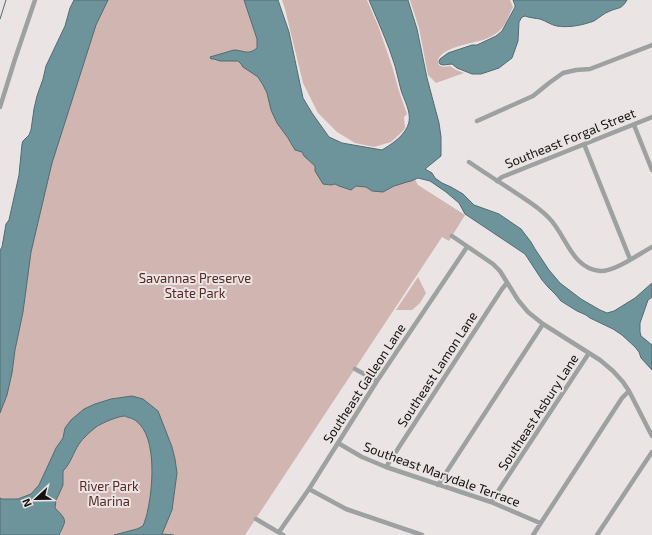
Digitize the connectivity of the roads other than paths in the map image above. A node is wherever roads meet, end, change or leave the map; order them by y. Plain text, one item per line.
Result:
1 (35, 0) edge
2 (652, 45) edge
3 (0, 107) edge
4 (652, 117) edge
5 (477, 121) dead end
6 (634, 124) junction
7 (584, 144) junction
8 (469, 162) dead end
9 (652, 170) edge
10 (497, 181) junction
11 (452, 236) dead end
12 (467, 247) junction
13 (652, 247) edge
14 (630, 259) junction
15 (507, 283) junction
16 (544, 324) junction
17 (589, 353) junction
18 (355, 369) dead end
19 (377, 381) junction
20 (629, 391) junction
21 (652, 436) edge
22 (338, 443) junction
23 (652, 452) edge
24 (386, 467) junction
25 (438, 485) junction
26 (309, 489) junction
27 (491, 502) junction
28 (256, 519) dead end
29 (540, 523) junction
30 (281, 534) edge
31 (422, 535) edge
32 (532, 535) edge
33 (597, 535) edge

1 - 3 street
2 - 5 street
4 - 6 street, Southeast Forgal Street
6 - 7 street, Southeast Forgal Street
6 - 9 street
7 - 10 street, Southeast Forgal Street
7 - 14 street
8 - 10 street
10 - 14 street
11 - 12 street
12 - 15 street
12 - 19 street, Southeast Galleon Lane
13 - 14 street
15 - 16 street
15 - 24 street, Southeast Lamon Lane
16 - 17 street
16 - 25 street
17 - 20 street
17 - 27 street, Southeast Asbury Lane
18 - 19 street
19 - 22 street, Southeast Galleon Lane
20 - 21 street
20 - 29 street
22 - 24 street, Southeast Marydale Terrace
22 - 26 street, Southeast Galleon Lane
23 - 33 street
24 - 25 street, Southeast Marydale Terrace
25 - 27 street, Southeast Marydale Terrace
26 - 30 street, Southeast Galleon Lane
26 - 31 street
27 - 29 street, Southeast Marydale Terrace
28 - 30 street
29 - 32 street

